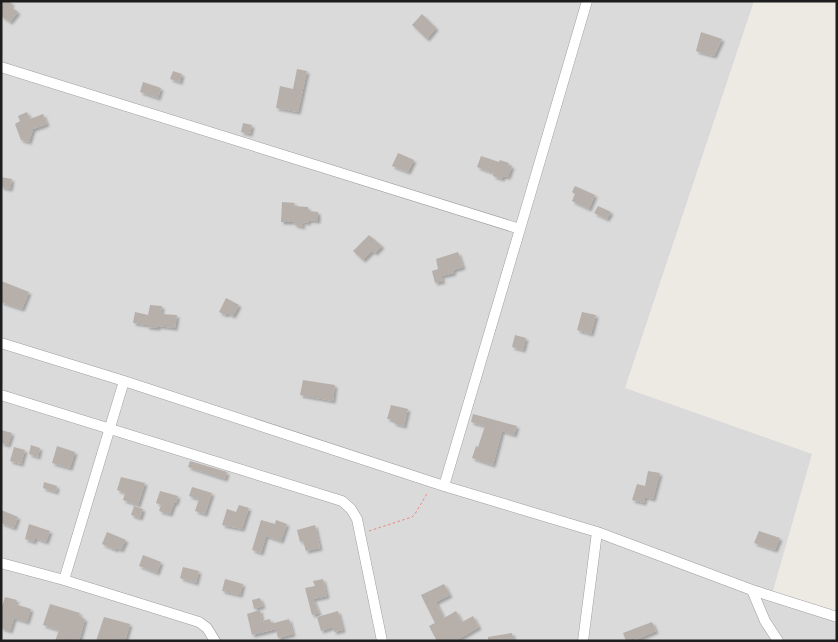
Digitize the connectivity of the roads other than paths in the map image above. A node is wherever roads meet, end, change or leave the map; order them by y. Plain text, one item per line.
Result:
1 (587, 1) edge
2 (1, 67) edge
3 (520, 229) junction
4 (1, 343) edge
5 (124, 381) junction
6 (1, 395) edge
7 (110, 430) junction
8 (444, 486) junction
9 (596, 532) junction
10 (1, 564) edge
11 (64, 580) junction
12 (752, 590) junction
13 (837, 617) edge
14 (215, 641) edge
15 (382, 641) edge
16 (583, 641) edge
17 (778, 641) edge

1 - 3 street
2 - 3 street
3 - 8 street
4 - 5 street
5 - 7 street
5 - 8 street
6 - 7 street
7 - 11 street
7 - 15 street
8 - 9 street
9 - 12 street
9 - 16 street
10 - 11 street
11 - 14 street
12 - 13 street
12 - 17 street

